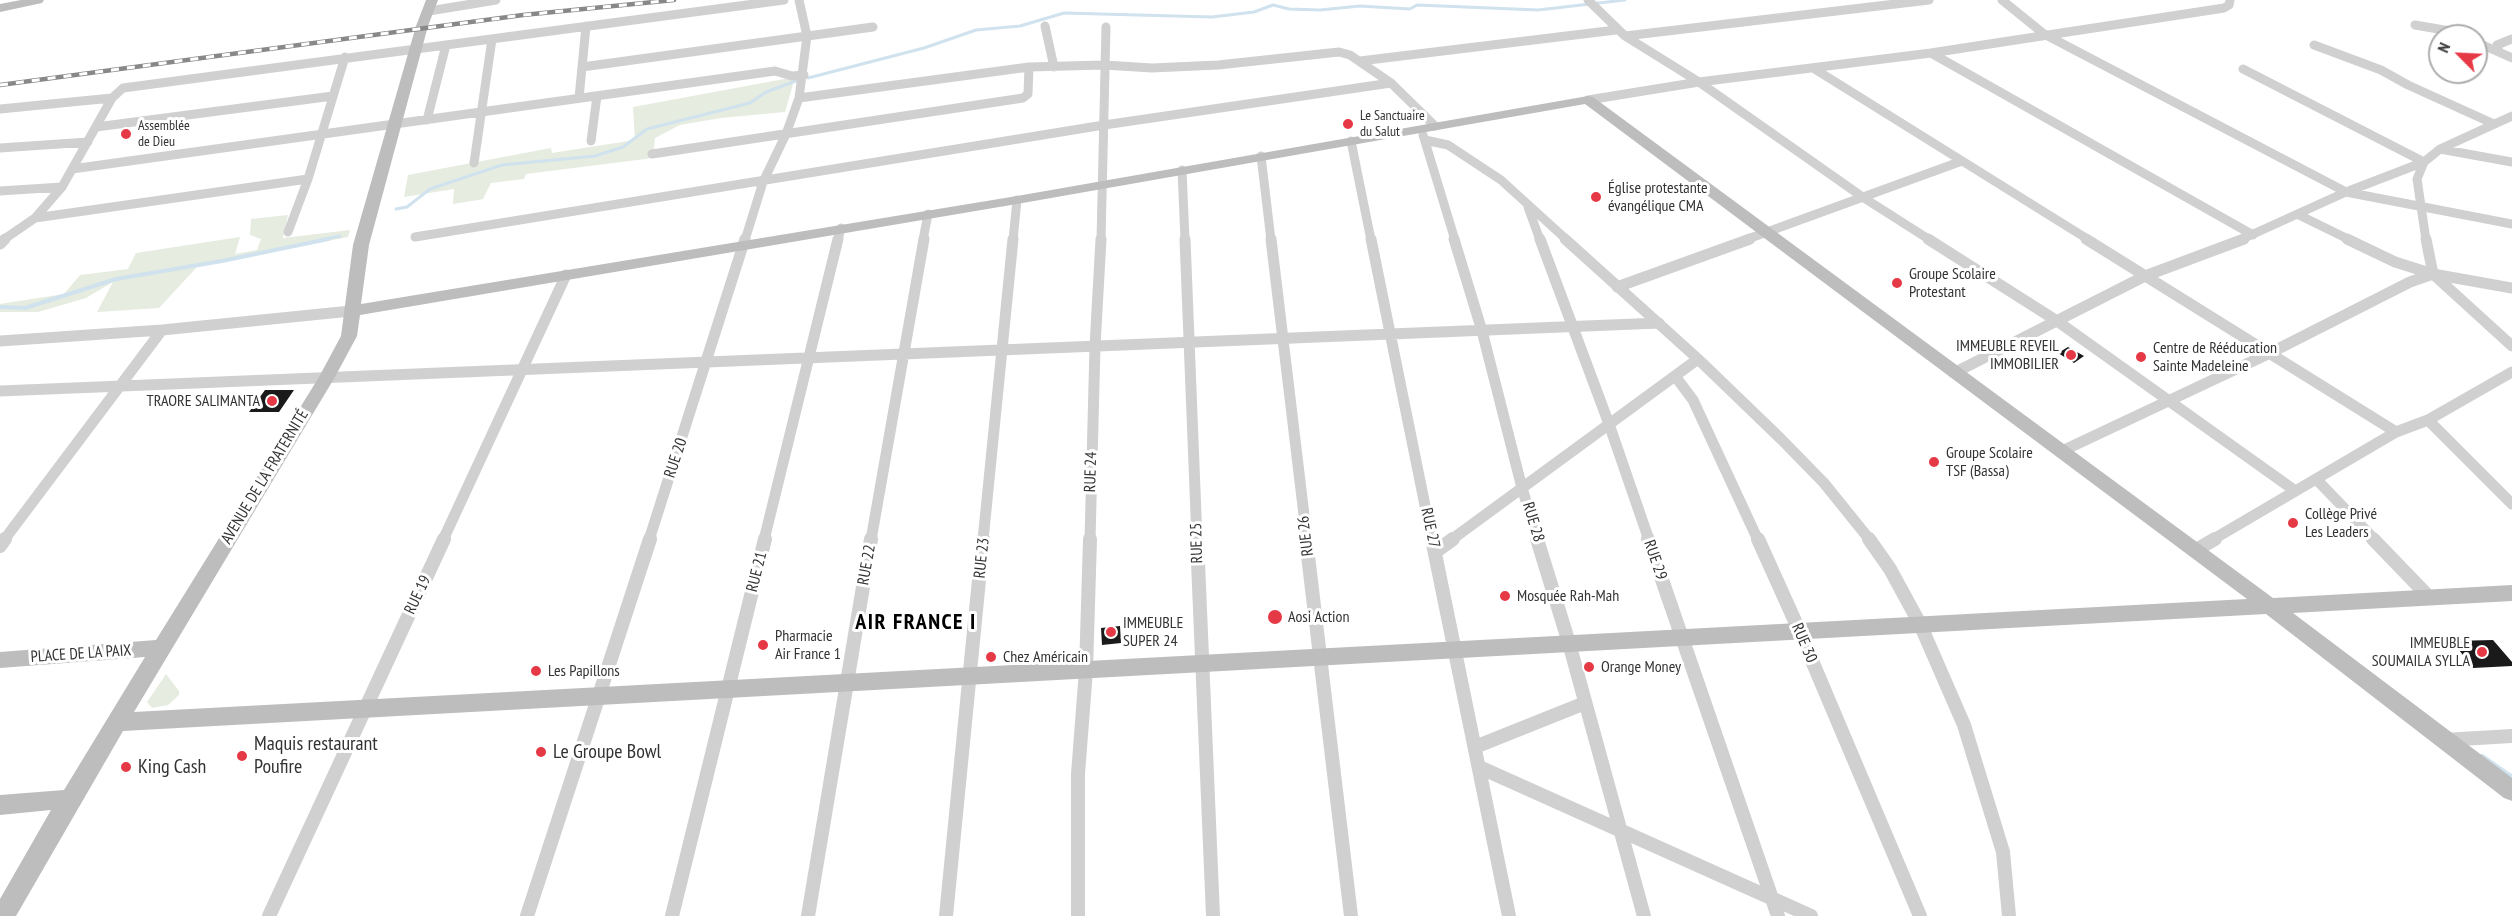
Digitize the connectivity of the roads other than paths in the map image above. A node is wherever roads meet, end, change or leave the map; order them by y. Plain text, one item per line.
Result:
1 (38, 0) edge
2 (496, 0) edge
3 (784, 0) edge
4 (799, 0) edge
5 (1929, 0) edge
6 (2002, 0) edge
7 (2230, 0) edge
8 (1588, 1) edge
9 (431, 6) edge
10 (0, 8) edge
11 (2415, 25) dead end
12 (586, 26) junction
13 (1045, 26) dead end
14 (873, 27) dead end
15 (1106, 27) dead end
16 (2428, 27) edge
17 (1616, 30) junction
18 (2044, 34) junction
19 (807, 36) junction
20 (1625, 36) junction
21 (492, 39) junction
22 (2512, 39) edge
23 (446, 45) junction
24 (2314, 45) dead end
25 (2488, 47) edge
26 (416, 49) junction
27 (2499, 52) junction
28 (1931, 53) junction
29 (345, 57) junction
30 (2512, 58) edge
31 (1360, 61) junction
32 (1104, 65) junction
33 (582, 67) junction
34 (1029, 67) junction
35 (1054, 67) junction
36 (1813, 68) junction
37 (2243, 69) dead end
38 (804, 75) junction
39 (1699, 82) junction
40 (1391, 83) junction
41 (333, 96) junction
42 (597, 96) junction
43 (112, 98) junction
44 (579, 98) junction
45 (799, 98) junction
46 (1588, 100) junction
47 (0, 110) edge
48 (482, 112) junction
49 (2512, 116) edge
50 (427, 120) junction
51 (2494, 124) junction
52 (395, 125) junction
53 (1104, 125) junction
54 (96, 127) junction
55 (1427, 132) junction
56 (786, 134) junction
57 (320, 135) junction
58 (591, 141) dead end
59 (1351, 141) junction
60 (88, 142) junction
61 (0, 148) edge
62 (2440, 149) junction
63 (652, 154) dead end
64 (1261, 156) junction
65 (1962, 161) junction
66 (2424, 162) junction
67 (2512, 162) edge
68 (474, 163) dead end
69 (72, 169) junction
70 (1182, 170) junction
71 (308, 179) junction
72 (763, 182) junction
73 (1104, 185) junction
74 (62, 187) junction
75 (0, 191) edge
76 (2346, 192) junction
77 (1864, 198) junction
78 (1017, 200) junction
79 (1527, 204) junction
80 (2420, 208) junction
81 (928, 214) junction
82 (2299, 215) junction
83 (35, 218) junction
84 (2512, 224) edge
85 (841, 228) junction
86 (288, 232) dead end
87 (1768, 232) junction
88 (2253, 235) junction
89 (415, 237) dead end
90 (2, 239) edge
91 (745, 244) junction
92 (2433, 274) junction
93 (566, 275) junction
94 (2145, 276) junction
95 (1617, 287) junction
96 (2512, 288) edge
97 (351, 311) junction
98 (2057, 321) junction
99 (1659, 323) junction
100 (1573, 327) junction
101 (162, 330) junction
102 (1482, 330) junction
103 (1390, 334) junction
104 (1282, 339) junction
105 (0, 341) edge
106 (1189, 342) junction
107 (2512, 345) edge
108 (1095, 346) junction
109 (1002, 350) junction
110 (2270, 353) junction
111 (904, 354) junction
112 (810, 358) junction
113 (1698, 359) junction
114 (707, 362) junction
115 (523, 369) junction
116 (2512, 372) edge
117 (1954, 373) junction
118 (1675, 376) junction
119 (327, 377) junction
120 (121, 385) junction
121 (0, 391) edge
122 (2166, 400) junction
123 (2427, 420) junction
124 (1609, 424) junction
125 (2396, 432) junction
126 (2060, 452) junction
127 (2317, 480) junction
128 (1522, 488) junction
129 (2294, 490) junction
130 (2512, 504) edge
131 (0, 546) edge
132 (2196, 550) junction
133 (1435, 552) junction
134 (2512, 594) edge
135 (2429, 597) junction
136 (2266, 605) junction
137 (1920, 624) junction
138 (1799, 630) junction
139 (1681, 637) junction
140 (1569, 643) junction
141 (162, 648) junction
142 (1455, 649) junction
143 (1320, 657) junction
144 (0, 660) edge
145 (1202, 663) junction
146 (1086, 670) junction
147 (970, 676) junction
148 (846, 683) junction
149 (728, 689) junction
150 (598, 696) junction
151 (1585, 703) junction
152 (365, 709) junction
153 (117, 722) junction
154 (2512, 736) edge
155 (2443, 740) junction
156 (1475, 747) junction
157 (1479, 767) junction
158 (2512, 792) edge
159 (70, 799) junction
160 (0, 805) edge
161 (1620, 830) junction
162 (1772, 899) junction
163 (3, 916) edge
164 (269, 916) edge
165 (527, 916) edge
166 (672, 916) edge
167 (808, 916) edge
168 (946, 916) edge
169 (1078, 916) edge
170 (1213, 916) edge
171 (1351, 916) edge
172 (1509, 916) edge
173 (1644, 916) edge
174 (1778, 916) edge
175 (1811, 916) edge
176 (1920, 916) edge
177 (2009, 916) edge

1 - 10 main road
2 - 9 street
3 - 12 street
4 - 19 street, RUE 20
5 - 20 street
6 - 18 street
7 - 18 street
8 - 17 street
9 - 26 main road, AVENUE DE LA FRATERNITÉ
11 - 16 street
12 - 21 street
12 - 33 street
13 - 35 street
14 - 19 street
15 - 32 street, RUE 24
17 - 20 street
17 - 31 street
18 - 28 street
18 - 76 street
19 - 33 street
19 - 38 street, RUE 20
20 - 39 street
21 - 23 street
21 - 48 street
22 - 27 street
23 - 26 street
23 - 50 street
24 - 51 street
25 - 27 street
26 - 29 street
26 - 52 main road, AVENUE DE LA FRATERNITÉ
27 - 30 street
28 - 36 street
28 - 88 street
29 - 41 street
29 - 43 street
31 - 32 street
31 - 40 street
32 - 35 street
32 - 53 street, RUE 24
33 - 44 street
34 - 35 street
34 - 45 street
34 - 56 street
36 - 39 street
36 - 65 street
37 - 66 street
38 - 42 street
38 - 45 street, RUE 20
39 - 46 street
39 - 77 street
40 - 53 street
40 - 55 street
41 - 54 street
41 - 57 street
42 - 44 street
42 - 58 street
43 - 47 street
43 - 54 street
44 - 48 street
45 - 56 street, RUE 20
46 - 55 main road
46 - 87 main road
48 - 50 street
48 - 68 street
49 - 51 street
50 - 52 street
51 - 62 street
52 - 57 street
52 - 97 main road, AVENUE DE LA FRATERNITÉ
53 - 72 street
53 - 73 street, RUE 24
54 - 60 street
55 - 59 main road
55 - 79 street
55 - 102 street, RUE 28
56 - 63 street
56 - 72 street, RUE 20
57 - 69 street
57 - 71 street
59 - 64 main road
59 - 103 street, RUE 27
60 - 61 street
60 - 69 street
62 - 66 street
62 - 67 street
64 - 70 main road
64 - 104 street, RUE 26
65 - 77 street
65 - 94 street
66 - 76 street
66 - 80 street
69 - 74 street
70 - 73 main road
70 - 106 street, RUE 25
71 - 83 street
71 - 86 street
72 - 89 street
72 - 91 street, RUE 20
73 - 78 main road
73 - 108 street, RUE 24
74 - 75 street
74 - 83 street
76 - 80 street
76 - 82 street
77 - 87 street
77 - 98 street
78 - 81 main road
78 - 109 street, RUE 23
79 - 95 street
79 - 100 street, RUE 29
80 - 84 street
80 - 92 street
81 - 85 main road
81 - 111 street, RUE 22
82 - 88 street
82 - 92 street
83 - 90 street
85 - 91 main road
85 - 112 street, RUE 21
87 - 95 street
87 - 117 main road
88 - 94 street
91 - 93 main road
91 - 114 street, RUE 20
92 - 96 street
92 - 107 street
92 - 110 street
93 - 97 main road
93 - 115 street, RUE 19
94 - 98 street
94 - 110 street
95 - 99 street
97 - 101 street
97 - 119 main road, AVENUE DE LA FRATERNITÉ
98 - 117 street
98 - 122 street
99 - 100 street
99 - 113 street
100 - 102 street
100 - 124 street, RUE 29
101 - 105 street
101 - 120 street
102 - 103 street
102 - 128 street, RUE 28
103 - 104 street
103 - 133 street, RUE 27
104 - 106 street
104 - 143 street, RUE 26
106 - 108 street
106 - 145 street, RUE 25
108 - 109 street
108 - 146 street, RUE 24
109 - 111 street
109 - 147 street, RUE 23
110 - 122 street
110 - 125 street
111 - 112 street
111 - 148 street, RUE 22
112 - 114 street
112 - 149 street, RUE 21
113 - 118 street
113 - 137 street
114 - 115 street
114 - 150 street, RUE 20
115 - 119 street
115 - 152 street, RUE 19
116 - 123 street
117 - 126 main road
118 - 124 street
118 - 138 street, RUE 30
119 - 120 street
119 - 141 main road, AVENUE DE LA FRATERNITÉ
120 - 121 street
120 - 131 street
122 - 126 street
122 - 129 street
123 - 125 street
123 - 130 street
124 - 128 street
124 - 139 street, RUE 29
125 - 127 street
126 - 132 main road
127 - 129 street
127 - 135 street
128 - 133 street
128 - 140 street, RUE 28
129 - 132 street
132 - 136 main road
133 - 142 street, RUE 27
134 - 135 main road
135 - 136 main road
136 - 137 main road
136 - 155 main road
137 - 138 main road
137 - 177 street
138 - 139 main road
138 - 176 street, RUE 30
139 - 140 main road
139 - 162 street, RUE 29
140 - 142 main road
140 - 151 street, RUE 28
141 - 144 main road, PLACE DE LA PAIX
141 - 153 main road, AVENUE DE LA FRATERNITÉ
142 - 143 main road
142 - 156 street, RUE 27
143 - 145 main road
143 - 171 street, RUE 26
145 - 146 main road
145 - 170 street, RUE 25
146 - 147 main road
146 - 169 street, RUE 24
147 - 148 main road
147 - 168 street, RUE 23
148 - 149 main road
148 - 167 street, RUE 22
149 - 150 main road
149 - 166 street, RUE 21
150 - 152 main road
150 - 165 street, RUE 20
151 - 156 street
151 - 161 street, RUE 28
152 - 153 main road
152 - 164 street, RUE 19
153 - 159 main road, AVENUE DE LA FRATERNITÉ
154 - 155 street
155 - 158 main road
156 - 157 street, RUE 27
157 - 161 street
157 - 172 street, RUE 27
159 - 160 main road
159 - 163 main road, AVENUE DE LA FRATERNITÉ
161 - 162 street
161 - 173 street, RUE 28
162 - 174 street, RUE 29
162 - 175 street

